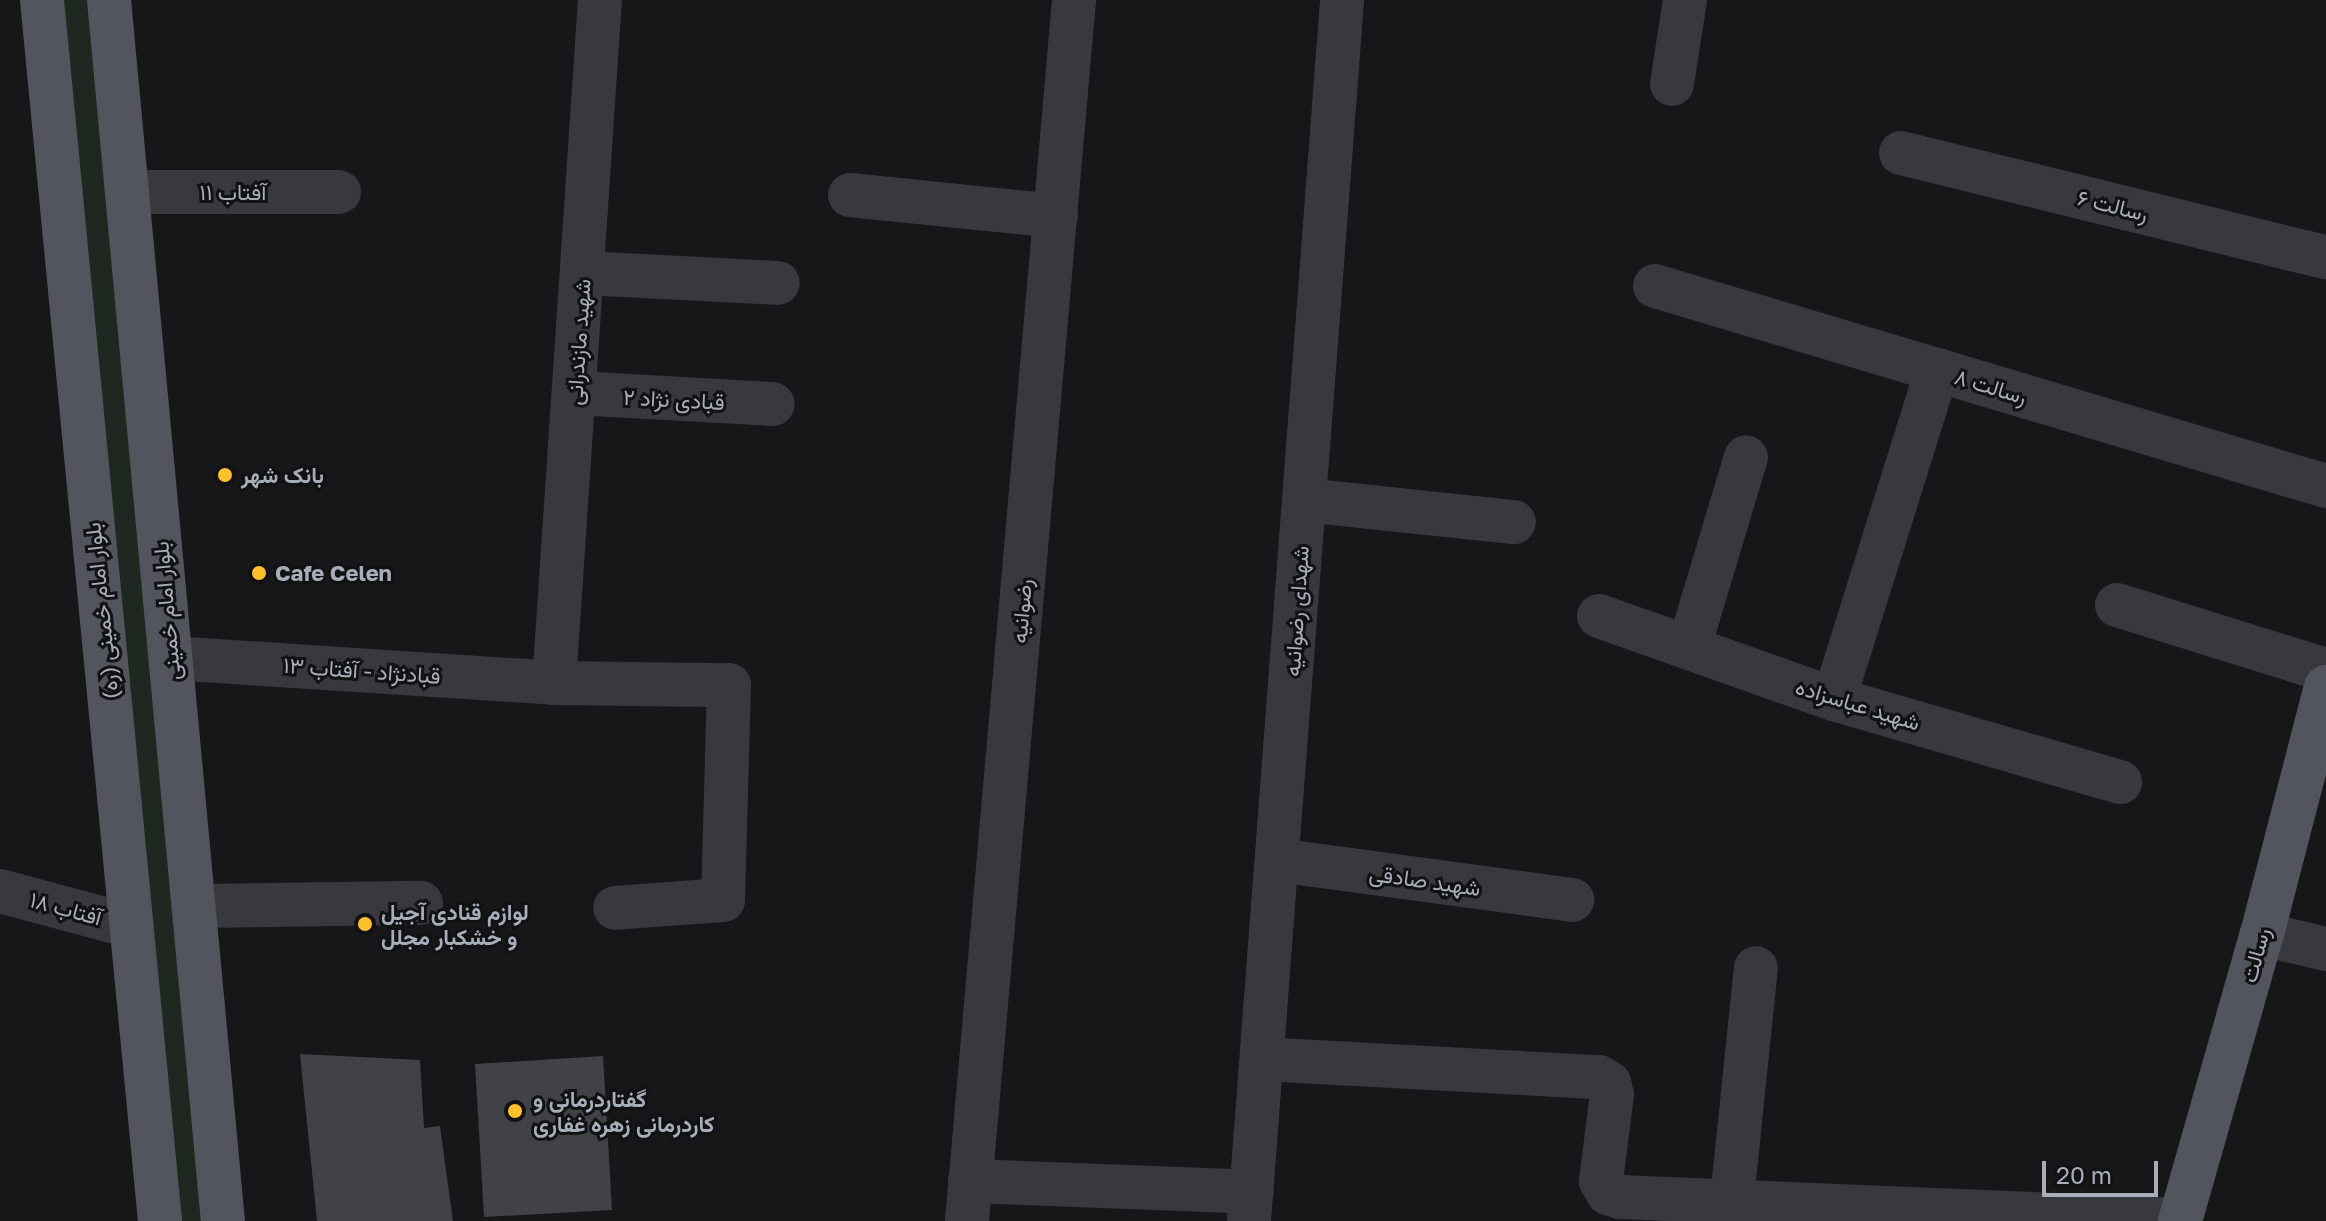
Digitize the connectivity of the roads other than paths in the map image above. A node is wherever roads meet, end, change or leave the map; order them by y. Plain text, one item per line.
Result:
1 (42, 0) edge
2 (109, 0) edge
3 (600, 0) edge
4 (1074, 0) edge
5 (1342, 0) edge
6 (1685, 0) edge
7 (1672, 84) dead end
8 (1901, 153) dead end
9 (127, 192) junction
10 (339, 192) dead end
11 (850, 195) dead end
12 (1056, 216) junction
13 (2326, 257) edge
14 (583, 273) junction
15 (778, 283) dead end
16 (1655, 286) dead end
17 (1937, 370) junction
18 (575, 393) junction
19 (773, 404) dead end
20 (1746, 457) dead end
21 (2326, 486) edge
22 (1304, 500) junction
23 (1514, 522) dead end
24 (2117, 605) dead end
25 (1599, 616) dead end
26 (1689, 647) junction
27 (171, 658) junction
28 (2326, 670) edge
29 (554, 683) junction
30 (2326, 687) edge
31 (1834, 699) junction
32 (2120, 782) dead end
33 (1277, 860) junction
34 (0, 891) edge
35 (1572, 900) dead end
36 (421, 903) dead end
37 (194, 906) junction
38 (615, 908) dead end
39 (131, 926) junction
40 (2262, 934) junction
41 (2326, 949) edge
42 (1756, 968) dead end
43 (1262, 1059) junction
44 (1732, 1199) junction
45 (968, 1201) edge
46 (1250, 1206) edge
47 (2180, 1220) edge
48 (160, 1221) edge
49 (223, 1221) edge

1 - 39 main road, بلوار امام خمینی (ره)
2 - 9 main road, بلوار امام خمینی
3 - 14 street, شهید مازندرانی
4 - 12 street, رضوانیه
5 - 22 street, شهدای رضوانیه
6 - 7 street
8 - 13 street, رسالت ۶
9 - 10 street, آفتاب ۱۱
9 - 27 main road, بلوار امام خمینی
11 - 12 street
12 - 45 street, رضوانیه
14 - 15 street
14 - 18 street, شهید مازندرانی
16 - 17 street, رسالت ۸
17 - 21 street, رسالت ۸
17 - 31 street
18 - 19 street, قبادی نژاد ۲
18 - 29 street, شهید مازندرانی
20 - 26 street
22 - 23 street
22 - 33 street, شهدای رضوانیه
24 - 28 street
25 - 26 street, شهید عباسزاده
26 - 31 street, شهید عباسزاده
27 - 29 street, قبادنژاد - آفتاب ۱۳
27 - 37 main road, بلوار امام خمینی
29 - 38 street, قبادنژاد - آفتاب ۱۳
30 - 40 main road, رسالت
31 - 32 street, شهید عباسزاده
33 - 35 street, شهید صادقی
33 - 43 street, شهدای رضوانیه
34 - 39 street, آفتاب ۱۸
36 - 37 street
37 - 49 main road, بلوار امام خمینی
39 - 48 main road, بلوار امام خمینی (ره)
40 - 41 street
40 - 47 main road, رسالت
42 - 44 street
43 - 44 street
43 - 46 street, شهدای رضوانیه
44 - 47 street
45 - 46 street

